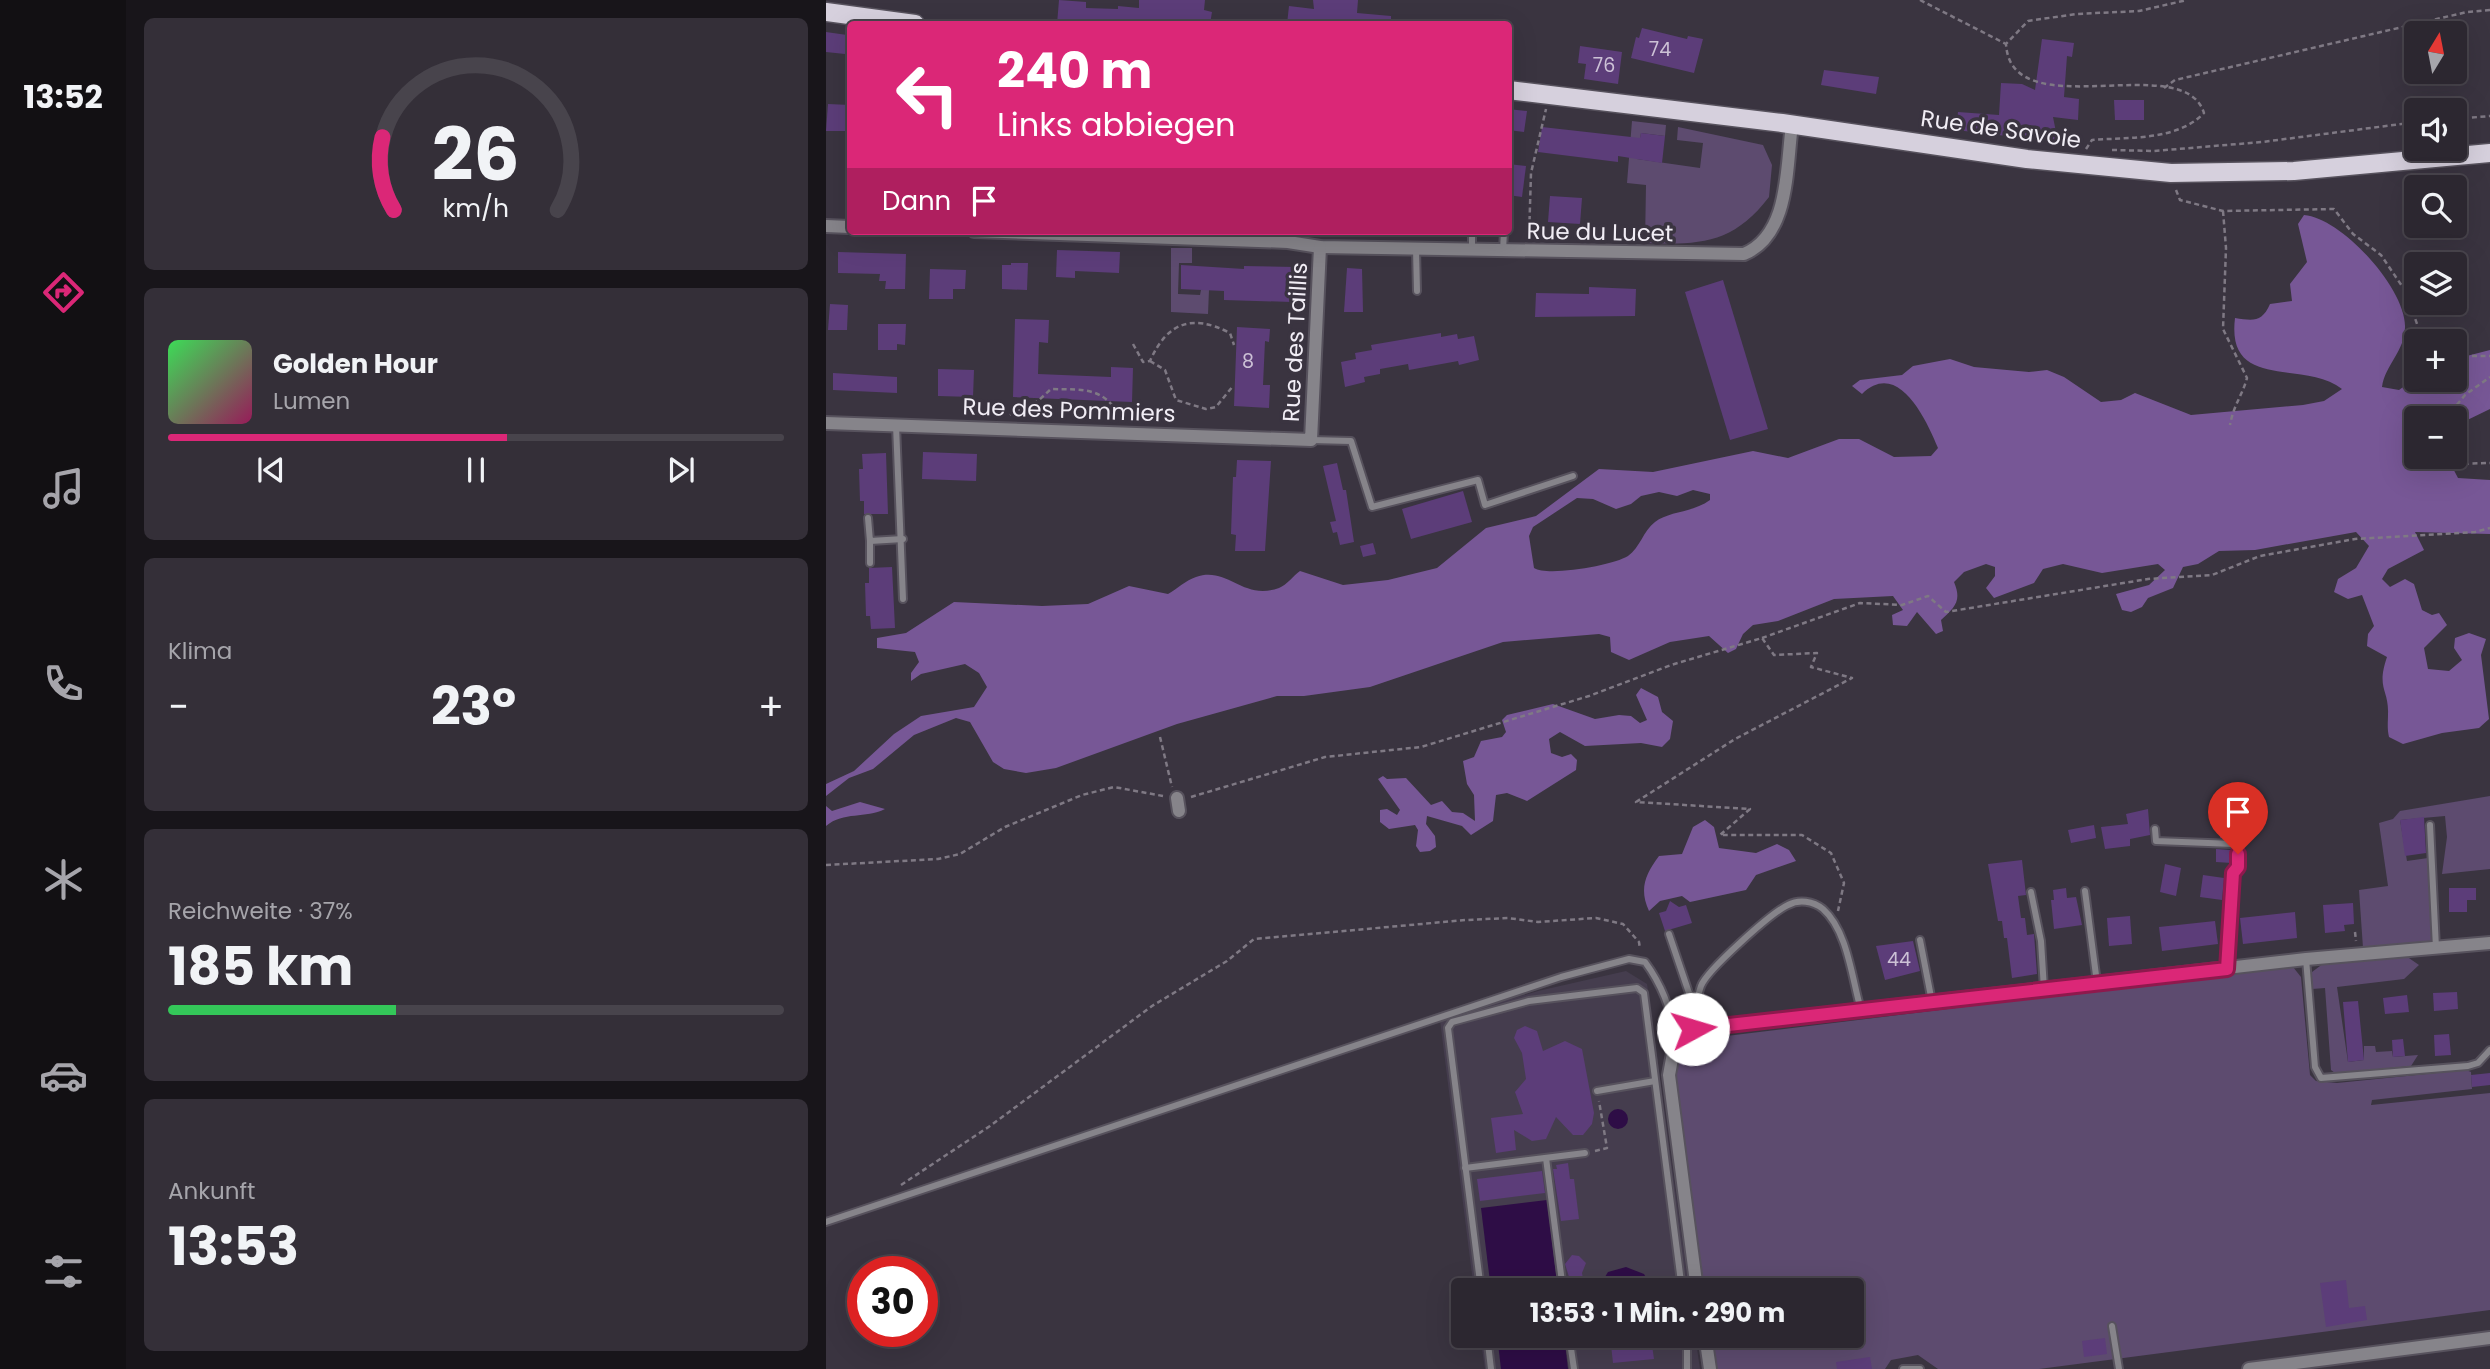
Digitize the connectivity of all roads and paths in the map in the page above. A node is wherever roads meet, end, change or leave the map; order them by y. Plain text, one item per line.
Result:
1 (1920, 0) edge
2 (2187, 0) edge
3 (2490, 10) edge
4 (826, 12) edge
5 (893, 21) edge
6 (2006, 44) junction
7 (2164, 88) junction
8 (1512, 90) edge
9 (1547, 105) dead end
10 (2490, 116) edge
11 (2467, 117) edge
12 (2404, 124) edge
13 (1793, 125) junction
14 (2092, 140) dead end
15 (2087, 148) dead end
16 (2097, 149) dead end
17 (2106, 149) dead end
18 (2490, 153) edge
19 (2171, 173) junction
20 (2223, 212) junction
21 (826, 226) edge
22 (847, 227) edge
23 (1184, 235) edge
24 (1472, 235) edge
25 (1504, 235) edge
26 (1289, 237) edge
27 (1320, 247) junction
28 (1416, 249) junction
29 (1472, 250) junction
30 (1503, 251) junction
31 (1529, 251) junction
32 (1417, 290) dead end
33 (2415, 329) edge
34 (1133, 344) dead end
35 (1234, 345) dead end
36 (2467, 356) edge
37 (2490, 356) edge
38 (1150, 361) junction
39 (2490, 377) edge
40 (1233, 386) dead end
41 (2456, 406) edge
42 (826, 423) edge
43 (896, 425) junction
44 (2230, 425) dead end
45 (1000, 429) junction
46 (1129, 433) junction
47 (1311, 440) junction
48 (2490, 463) edge
49 (2467, 464) edge
50 (1573, 475) dead end
51 (868, 518) dead end
52 (2490, 528) edge
53 (903, 539) junction
54 (870, 541) junction
55 (870, 563) dead end
56 (903, 599) dead end
57 (1762, 638) junction
58 (1160, 737) dead end
59 (1176, 802) junction
60 (2430, 825) dead end
61 (2155, 829) dead end
62 (826, 865) edge
63 (2085, 891) dead end
64 (2031, 892) dead end
65 (1834, 925) junction
66 (1669, 934) dead end
67 (1920, 940) dead end
68 (2490, 943) edge
69 (2436, 948) junction
70 (2306, 959) junction
71 (1643, 961) junction
72 (2227, 969) junction
73 (2097, 983) junction
74 (2044, 989) junction
75 (1932, 1002) junction
76 (1699, 1004) junction
77 (1861, 1011) junction
78 (1693, 1029) junction
79 (1676, 1037) junction
80 (2490, 1050) edge
81 (1655, 1081) junction
82 (1597, 1091) joint
83 (1585, 1153) joint
84 (1546, 1158) junction
85 (1465, 1168) junction
86 (877, 1205) junction
87 (826, 1222) edge
88 (1479, 1278) edge
89 (1561, 1278) edge
90 (1680, 1278) edge
91 (1695, 1278) edge
92 (2112, 1326) dead end
93 (2490, 1338) edge
94 (1488, 1348) edge
95 (1571, 1348) edge
96 (1688, 1348) edge
97 (1706, 1348) edge
98 (1491, 1369) edge
99 (1574, 1369) edge
100 (1687, 1369) edge
101 (1710, 1369) edge
102 (1903, 1369) edge
103 (1920, 1369) edge
104 (2119, 1369) edge
105 (2249, 1369) edge

1 - 6 path
2 - 6 path
3 - 7 path
4 - 5 main road
6 - 7 path
7 - 14 path
8 - 13 main road, Rue de Savoie
9 - 31 path
10 - 11 path
12 - 17 path
13 - 19 main road, Rue de Savoie
13 - 31 street, Rue du Lucet
15 - 16 path
18 - 19 main road, Rue de Savoie
19 - 20 path
20 - 33 path
20 - 44 path
21 - 22 street
23 - 26 street, Rue du Lucet
24 - 29 lane
25 - 30 lane
26 - 27 street, Rue du Lucet
27 - 28 street, Rue du Lucet
27 - 47 street, Rue des Taillis
28 - 29 street, Rue du Lucet
28 - 32 lane
29 - 30 street, Rue du Lucet
30 - 31 street, Rue du Lucet
34 - 38 path
35 - 38 path
36 - 37 path
38 - 40 path
39 - 41 path
42 - 43 street, Rue des Pommiers
43 - 45 street, Rue des Pommiers
43 - 53 lane
45 - 46 street, Rue des Pommiers
45 - 46 path
46 - 47 street, Rue des Pommiers
47 - 50 lane
48 - 49 path
51 - 54 lane
52 - 57 path
53 - 54 lane
53 - 56 lane
54 - 55 lane
57 - 59 path
57 - 65 path
58 - 59 path
59 - 62 path
60 - 69 lane
61 - 72 lane
63 - 73 lane
64 - 74 lane
65 - 76 lane
65 - 77 lane
66 - 76 lane
67 - 75 lane
68 - 69 street
69 - 70 street
70 - 72 street
70 - 80 lane
71 - 79 lane
71 - 86 lane
71 - 86 path
72 - 73 street
73 - 74 street
74 - 75 street
75 - 77 street
76 - 78 lane
77 - 78 street
78 - 79 street
79 - 91 street
81 - 82 lane
81 - 85 lane
81 - 90 lane
82 - 83 path
83 - 84 lane
84 - 85 lane
84 - 89 lane
85 - 88 lane
86 - 87 lane
92 - 104 lane
93 - 105 street
94 - 98 lane
95 - 99 lane
96 - 100 lane
97 - 101 street
102 - 103 lane

